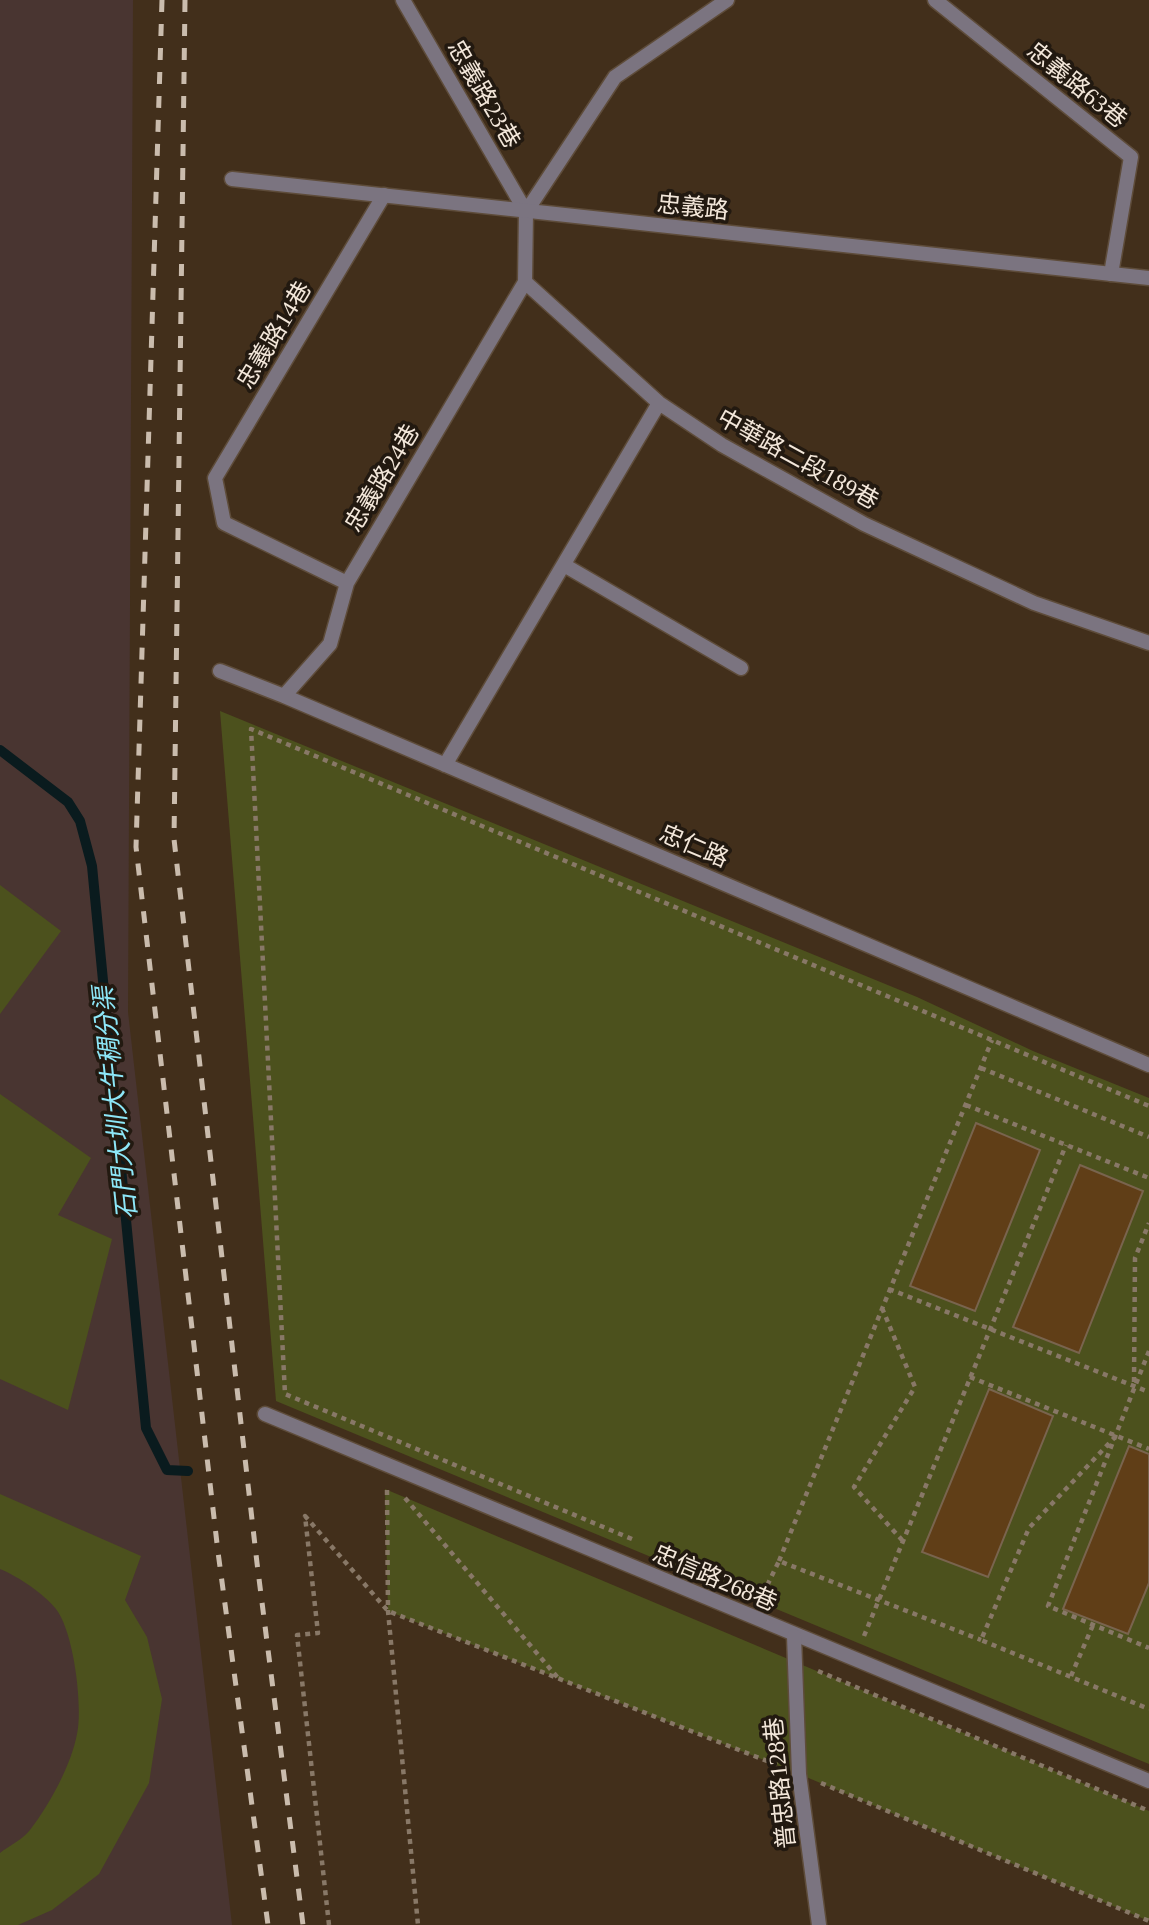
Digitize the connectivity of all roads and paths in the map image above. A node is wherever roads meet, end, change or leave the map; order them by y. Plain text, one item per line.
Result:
1 (403, 0) edge
2 (727, 0) edge
3 (935, 0) edge
4 (232, 179) dead end
5 (384, 195) junction
6 (526, 212) junction
7 (1111, 274) junction
8 (1149, 278) edge
9 (525, 282) junction
10 (659, 403) junction
11 (564, 565) junction
12 (346, 583) junction
13 (1149, 643) edge
14 (741, 668) dead end
15 (220, 671) dead end
16 (284, 696) junction
17 (445, 765) junction
18 (992, 1040) junction
19 (1149, 1065) edge
20 (981, 1068) junction
21 (965, 1105) junction
22 (1149, 1106) edge
23 (1149, 1137) edge
24 (1066, 1145) junction
25 (1149, 1178) edge
26 (1149, 1223) edge
27 (890, 1289) junction
28 (882, 1308) junction
29 (990, 1330) junction
30 (1149, 1351) edge
31 (970, 1377) junction
32 (1134, 1387) junction
33 (1149, 1392) edge
34 (265, 1414) dead end
35 (1116, 1436) junction
36 (1149, 1449) edge
37 (404, 1497) junction
38 (417, 1502) dead end
39 (902, 1540) junction
40 (636, 1541) dead end
41 (779, 1561) junction
42 (752, 1589) dead end
43 (878, 1598) junction
44 (388, 1611) junction
45 (1093, 1625) junction
46 (794, 1636) junction
47 (864, 1636) dead end
48 (981, 1640) junction
49 (1149, 1648) edge
50 (793, 1661) junction
51 (1071, 1676) junction
52 (559, 1678) junction
53 (1149, 1709) edge
54 (799, 1774) junction
55 (1149, 1782) edge
56 (1149, 1811) edge
57 (1149, 1921) edge
58 (329, 1925) edge
59 (418, 1925) edge
60 (819, 1925) edge

1 - 6 street, 忠義路23巷
2 - 6 street
3 - 7 street, 忠義路63巷
4 - 5 street, 忠義路
5 - 6 street, 忠義路
5 - 12 street, 忠義路14巷
6 - 7 street, 忠義路
6 - 9 street
7 - 8 street, 忠義路
9 - 10 street, 中華路二段189巷
9 - 12 street, 忠義路24巷
10 - 11 street
10 - 13 street, 中華路二段189巷
11 - 14 street
11 - 17 street
12 - 16 street, 忠義路24巷
15 - 16 street, 忠仁路
16 - 17 street, 忠仁路
17 - 19 street, 忠仁路
18 - 20 path
18 - 22 path
18 - 40 path
20 - 21 path
20 - 23 path
21 - 24 path
21 - 27 path
24 - 25 path
24 - 29 path
26 - 32 path
27 - 28 path
27 - 29 path
28 - 39 path
28 - 41 path
29 - 31 path
29 - 32 path
30 - 32 path
31 - 35 path
31 - 39 path
32 - 33 path
32 - 35 path
34 - 46 street, 忠信路268巷
35 - 36 path
35 - 45 path
35 - 48 path
37 - 38 path
37 - 44 path
37 - 52 path
39 - 43 path
41 - 42 path
41 - 43 path
43 - 47 path
43 - 48 path
44 - 52 path
44 - 58 path
44 - 59 path
45 - 49 path
45 - 51 path
46 - 50 street, 普忠路128巷
46 - 55 street, 忠信路268巷
48 - 51 path
50 - 54 street, 普忠路128巷
50 - 56 path
51 - 53 path
52 - 54 path
54 - 57 path
54 - 60 street, 普忠路128巷

